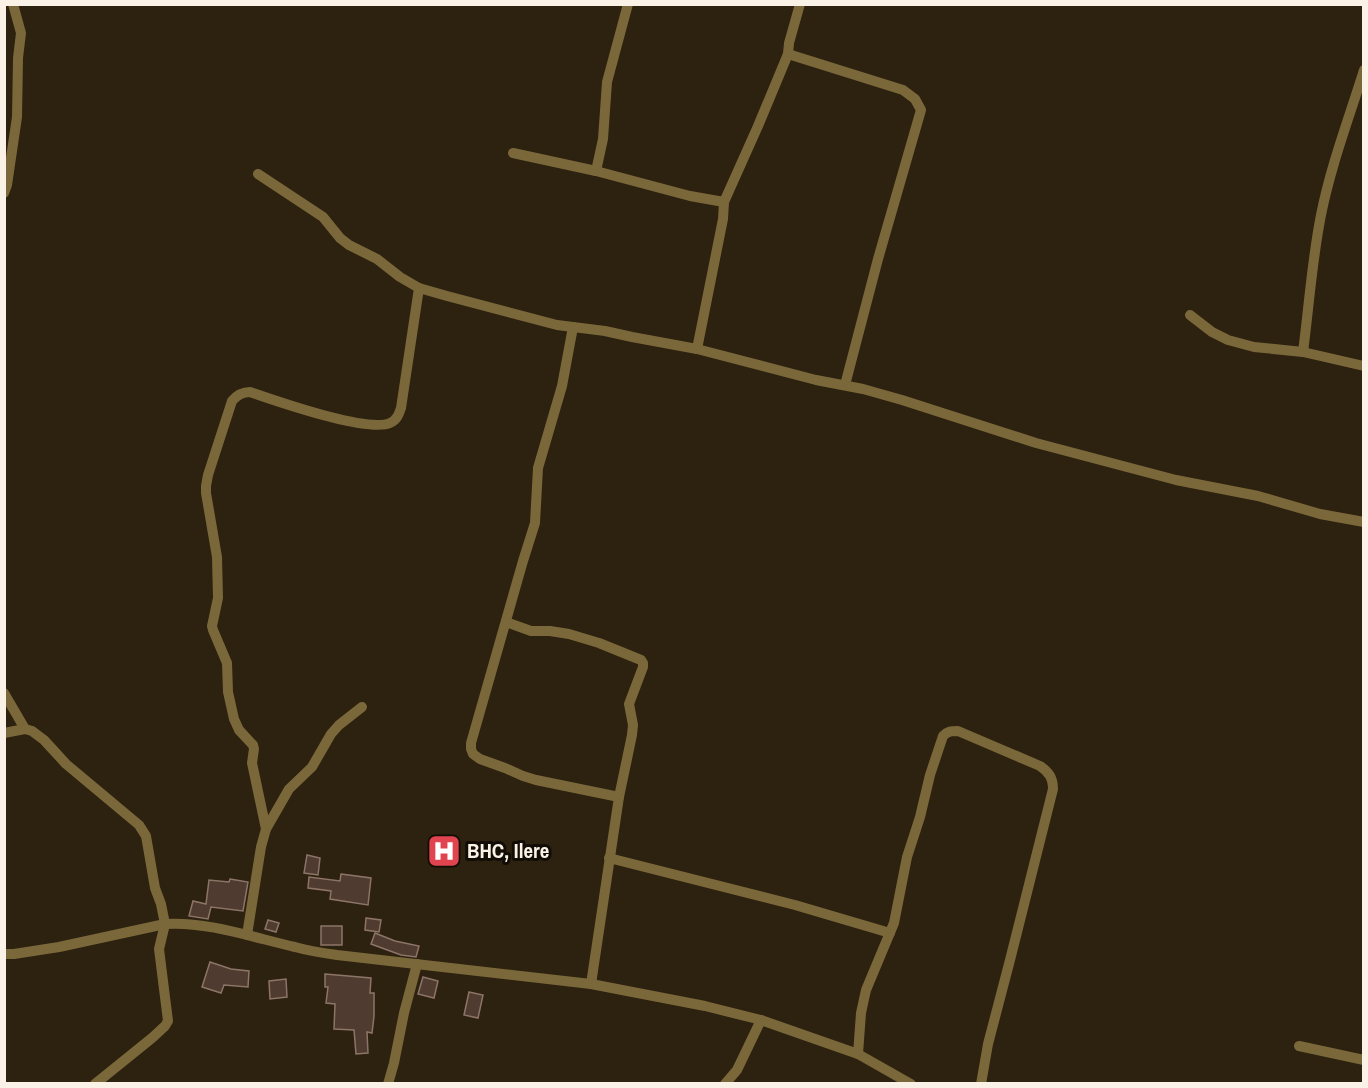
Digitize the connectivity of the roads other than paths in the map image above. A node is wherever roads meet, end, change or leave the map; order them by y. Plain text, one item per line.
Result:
1 (12, 4) edge
2 (628, 4) edge
3 (800, 4) edge
4 (788, 54) junction
5 (1364, 70) edge
6 (513, 153) dead end
7 (596, 171) junction
8 (258, 174) dead end
9 (4, 193) edge
10 (724, 202) junction
11 (419, 288) junction
12 (1190, 315) dead end
13 (573, 327) junction
14 (697, 349) junction
15 (1303, 352) junction
16 (1364, 366) edge
17 (845, 385) junction
18 (1364, 522) edge
19 (506, 622) junction
20 (4, 693) edge
21 (362, 707) dead end
22 (25, 729) junction
23 (4, 733) edge
24 (619, 797) junction
25 (266, 829) junction
26 (609, 858) junction
27 (165, 924) junction
28 (890, 933) junction
29 (247, 934) junction
30 (4, 954) edge
31 (417, 964) junction
32 (591, 984) junction
33 (761, 1020) junction
34 (1299, 1046) dead end
35 (858, 1054) junction
36 (1364, 1060) edge
37 (907, 1082) edge
38 (95, 1083) edge
39 (388, 1083) edge
40 (725, 1083) edge
41 (981, 1083) edge

1 - 9 street
2 - 7 street
3 - 4 street
4 - 10 street
4 - 17 street
5 - 15 street
6 - 7 street
7 - 10 street
8 - 11 street
10 - 14 street
11 - 13 street
11 - 25 street
12 - 15 street
13 - 14 street
13 - 19 street
14 - 17 street
15 - 16 street
17 - 18 street
19 - 24 street
19 - 24 street
20 - 22 street
21 - 25 street
22 - 23 street
22 - 27 street
24 - 26 street
25 - 29 street
26 - 28 street
26 - 32 street
27 - 29 street
27 - 30 street
27 - 38 street
28 - 35 street
28 - 41 street
29 - 31 street
31 - 32 street
31 - 39 street
32 - 33 street
33 - 35 street
33 - 40 street
34 - 36 street
35 - 37 street

